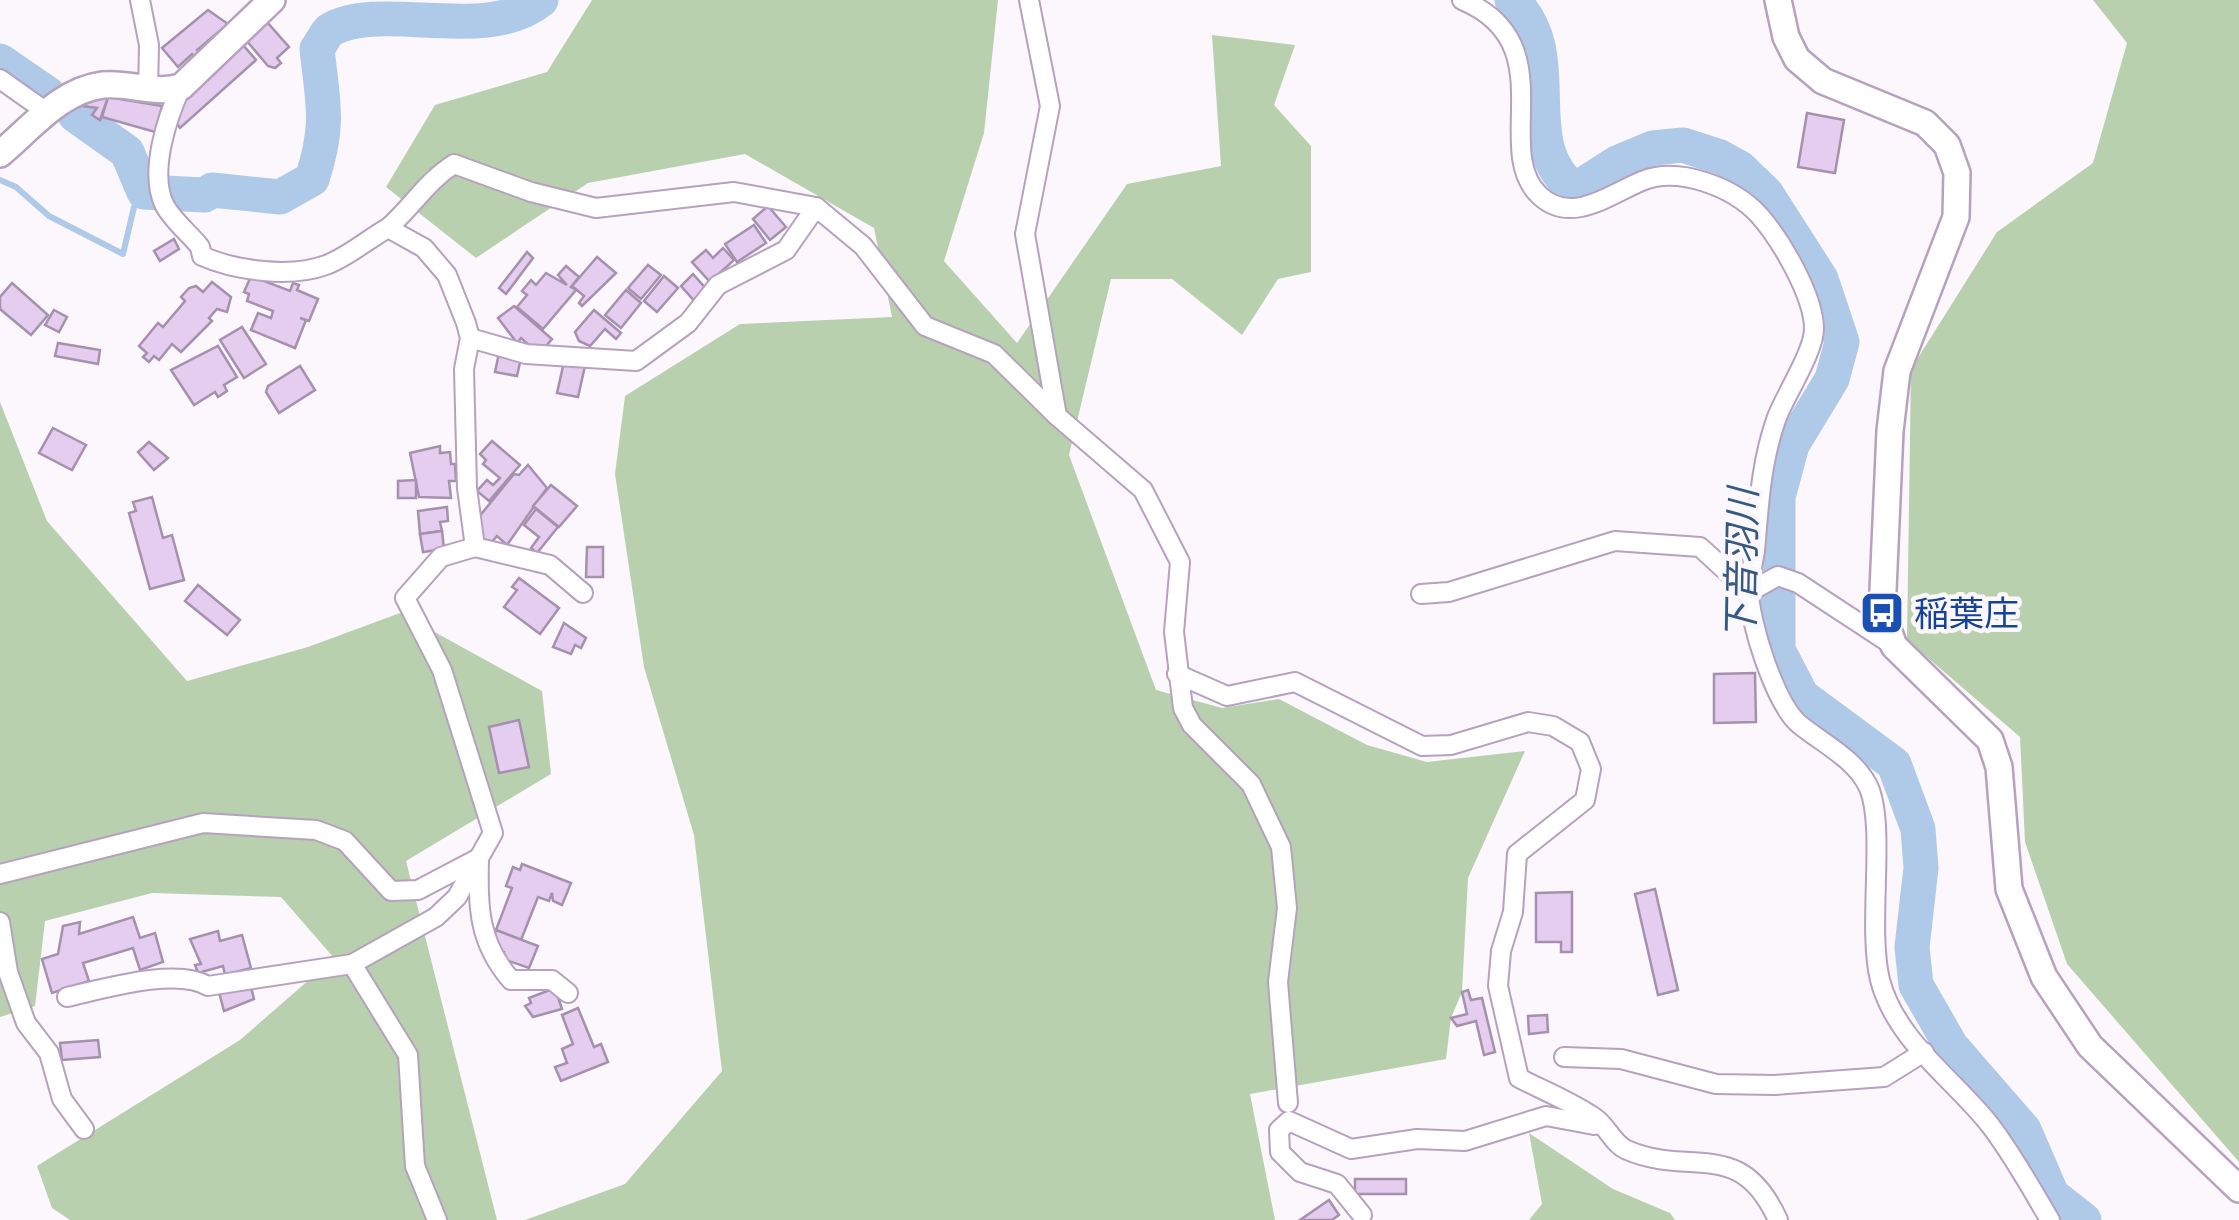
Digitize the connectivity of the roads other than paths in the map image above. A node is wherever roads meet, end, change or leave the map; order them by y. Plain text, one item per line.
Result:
1 (140, 0) edge
2 (272, 0) edge
3 (1029, 0) edge
4 (1462, 0) edge
5 (1778, 0) edge
6 (0, 78) edge
7 (181, 87) junction
8 (148, 91) junction
9 (48, 114) junction
10 (0, 154) edge
11 (816, 207) junction
12 (388, 228) junction
13 (470, 338) junction
14 (1057, 416) junction
15 (475, 547) junction
16 (1749, 592) junction
17 (584, 593) dead end
18 (1421, 594) dead end
19 (1894, 646) junction
20 (1177, 674) junction
21 (479, 858) junction
22 (0, 874) edge
23 (0, 922) edge
24 (352, 964) junction
25 (568, 993) dead end
26 (67, 997) dead end
27 (1924, 1052) junction
28 (1564, 1057) dead end
29 (1288, 1103) dead end
30 (1604, 1128) junction
31 (84, 1129) dead end
32 (2239, 1189) edge
33 (1362, 1215) dead end
34 (437, 1220) edge
35 (1778, 1220) edge
36 (2050, 1220) edge

1 - 8 street
2 - 7 main road
3 - 14 street
4 - 16 street
5 - 19 main road
6 - 9 street
7 - 8 main road
7 - 12 street
8 - 9 main road
9 - 10 main road
11 - 12 street
11 - 13 street
11 - 14 street
12 - 13 street
13 - 15 street
14 - 20 street
15 - 17 street
15 - 21 street
16 - 18 street
16 - 19 street
16 - 27 street
19 - 32 main road
20 - 29 street
20 - 30 street
21 - 22 street
21 - 24 street
21 - 25 street
23 - 31 street
24 - 26 street
24 - 34 street
27 - 28 street
27 - 36 street
30 - 33 street
30 - 35 street

